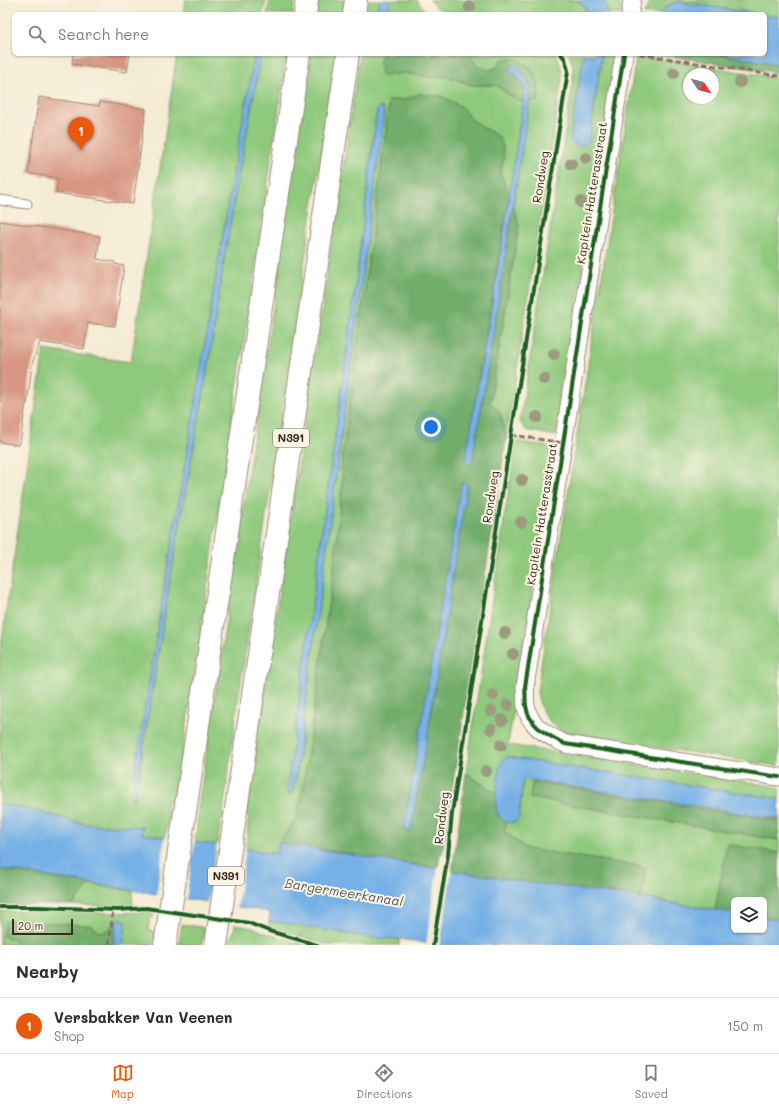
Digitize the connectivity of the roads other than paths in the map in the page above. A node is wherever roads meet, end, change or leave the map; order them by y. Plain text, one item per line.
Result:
1 (307, 0) edge
2 (356, 0) edge
3 (632, 0) edge
4 (305, 12) edge
5 (354, 12) edge
6 (630, 12) edge
7 (299, 56) edge
8 (348, 56) edge
9 (624, 56) edge
10 (0, 200) edge
11 (27, 204) dead end
12 (779, 777) edge
13 (217, 937) edge
14 (165, 945) edge

1 - 4 main road
2 - 5 main road
3 - 6 street
7 - 14 main road
8 - 13 main road, N391
9 - 12 street, Kapitein Hatterasstraat
10 - 11 lane

